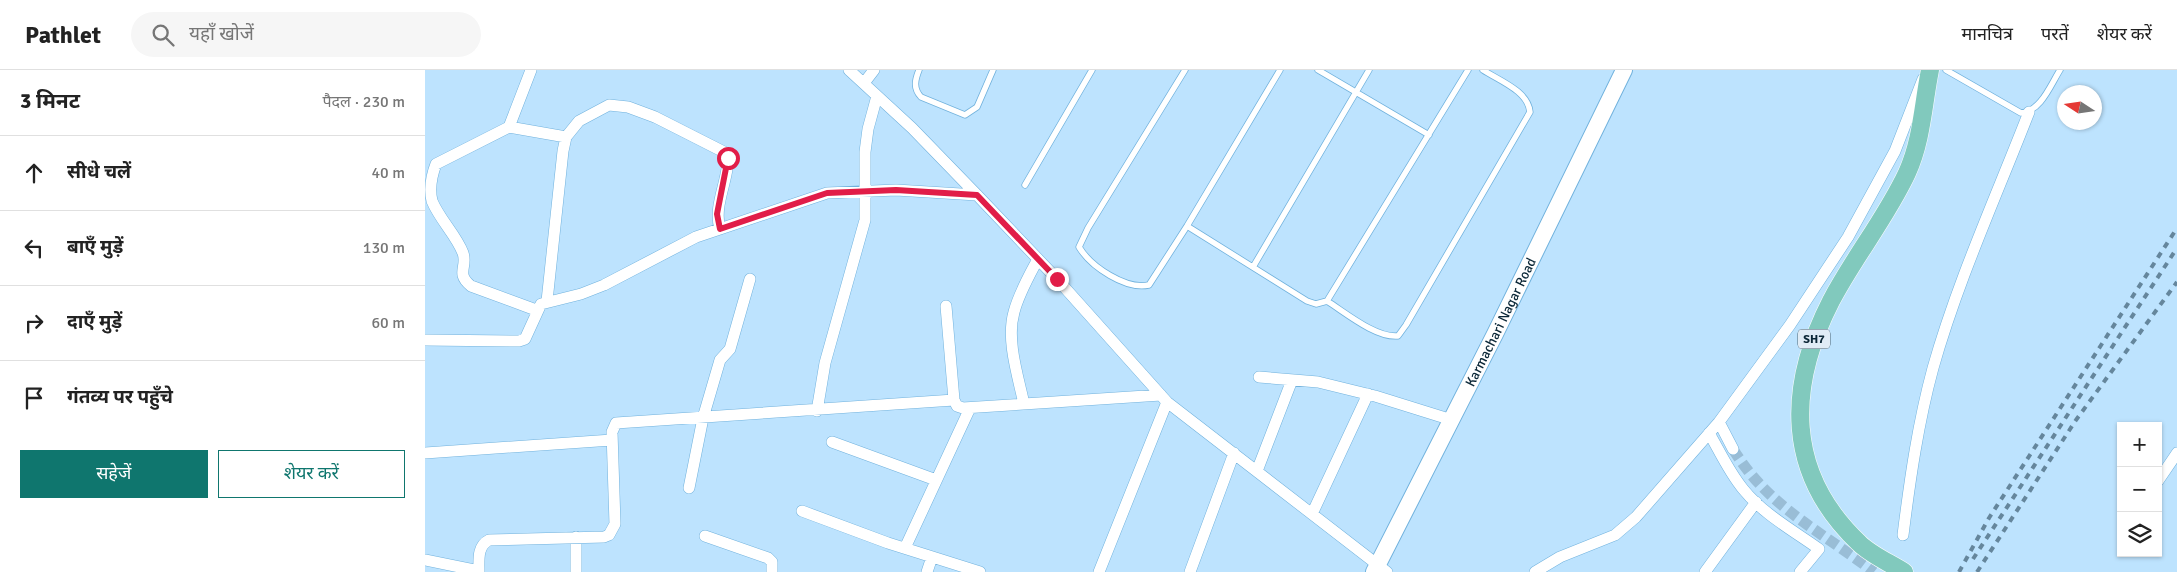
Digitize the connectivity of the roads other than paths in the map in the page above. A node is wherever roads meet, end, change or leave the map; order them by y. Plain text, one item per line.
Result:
1 (531, 70) edge
2 (849, 70) edge
3 (874, 70) edge
4 (919, 70) edge
5 (993, 70) edge
6 (1092, 70) edge
7 (1185, 70) edge
8 (1280, 70) edge
9 (1318, 70) edge
10 (1369, 70) edge
11 (1468, 70) edge
12 (1483, 70) edge
13 (1625, 70) edge
14 (1926, 70) edge
15 (1930, 70) edge
16 (1946, 70) edge
17 (2060, 70) edge
18 (864, 83) junction
19 (1356, 92) junction
20 (877, 96) junction
21 (2029, 112) junction
22 (509, 127) junction
23 (1429, 135) junction
24 (566, 138) junction
25 (1025, 185) dead end
26 (866, 190) junction
27 (977, 195) junction
28 (1187, 226) junction
29 (720, 229) junction
30 (1038, 259) junction
31 (1253, 267) junction
32 (750, 280) dead end
33 (547, 301) junction
34 (1327, 301) junction
35 (947, 306) dead end
36 (536, 310) junction
37 (425, 340) edge
38 (1259, 377) dead end
39 (1292, 380) junction
40 (1368, 394) junction
41 (1164, 399) junction
42 (954, 400) junction
43 (1024, 404) junction
44 (970, 408) junction
45 (817, 411) junction
46 (703, 418) junction
47 (1452, 420) junction
48 (1719, 422) junction
49 (1709, 432) junction
50 (612, 440) junction
51 (832, 442) dead end
52 (1733, 449) tunnel mouth
53 (425, 453) edge
54 (1234, 453) junction
55 (2177, 453) edge
56 (1257, 471) junction
57 (2162, 475) edge
58 (936, 480) junction
59 (689, 488) dead end
60 (1756, 502) junction
61 (802, 511) dead end
62 (1312, 514) junction
63 (1903, 535) dead end
64 (705, 536) dead end
65 (577, 537) junction
66 (905, 548) junction
67 (932, 557) junction
68 (425, 560) edge
69 (1379, 570) edge
70 (479, 571) edge
71 (576, 572) edge
72 (772, 572) edge
73 (927, 572) edge
74 (980, 572) edge
75 (1099, 572) edge
76 (1190, 572) edge
77 (1535, 572) edge
78 (1705, 572) edge
79 (1800, 572) edge
80 (1904, 572) edge

1 - 22 street
2 - 18 street
3 - 18 street
4 - 5 lane
6 - 25 lane
7 - 28 lane
8 - 28 lane
9 - 19 lane
10 - 19 lane
11 - 23 lane
12 - 34 lane
13 - 47 street, Karmachari Nagar Road
14 - 48 street
15 - 80 main road, SH7
16 - 21 lane
17 - 21 lane
18 - 20 street
19 - 23 lane
19 - 31 lane
20 - 26 street
20 - 27 street
21 - 63 street
22 - 24 street
22 - 36 street
23 - 34 lane
24 - 29 street
24 - 33 street
26 - 27 street
26 - 29 street
26 - 45 street
27 - 30 street
28 - 31 lane
29 - 33 street
30 - 41 street
30 - 43 street
31 - 34 lane
32 - 46 street
33 - 36 street
35 - 42 street
36 - 37 street
38 - 39 street
39 - 40 street
39 - 56 street
40 - 47 street
40 - 62 street
41 - 43 street
41 - 54 street
41 - 75 street
42 - 44 street
42 - 45 street
43 - 44 street
44 - 58 street
45 - 46 street
46 - 50 street
46 - 59 street
47 - 69 street, Karmachari Nagar Road
48 - 49 street
48 - 52 street
49 - 60 street
49 - 77 street
50 - 53 street
50 - 65 street
51 - 58 street
54 - 56 street
54 - 76 street
55 - 57 street
56 - 62 street
58 - 66 street
60 - 78 street
60 - 79 street
61 - 66 street
62 - 69 street
64 - 72 street
65 - 70 street
65 - 71 street
66 - 67 street
67 - 73 street
67 - 74 street
68 - 70 street

